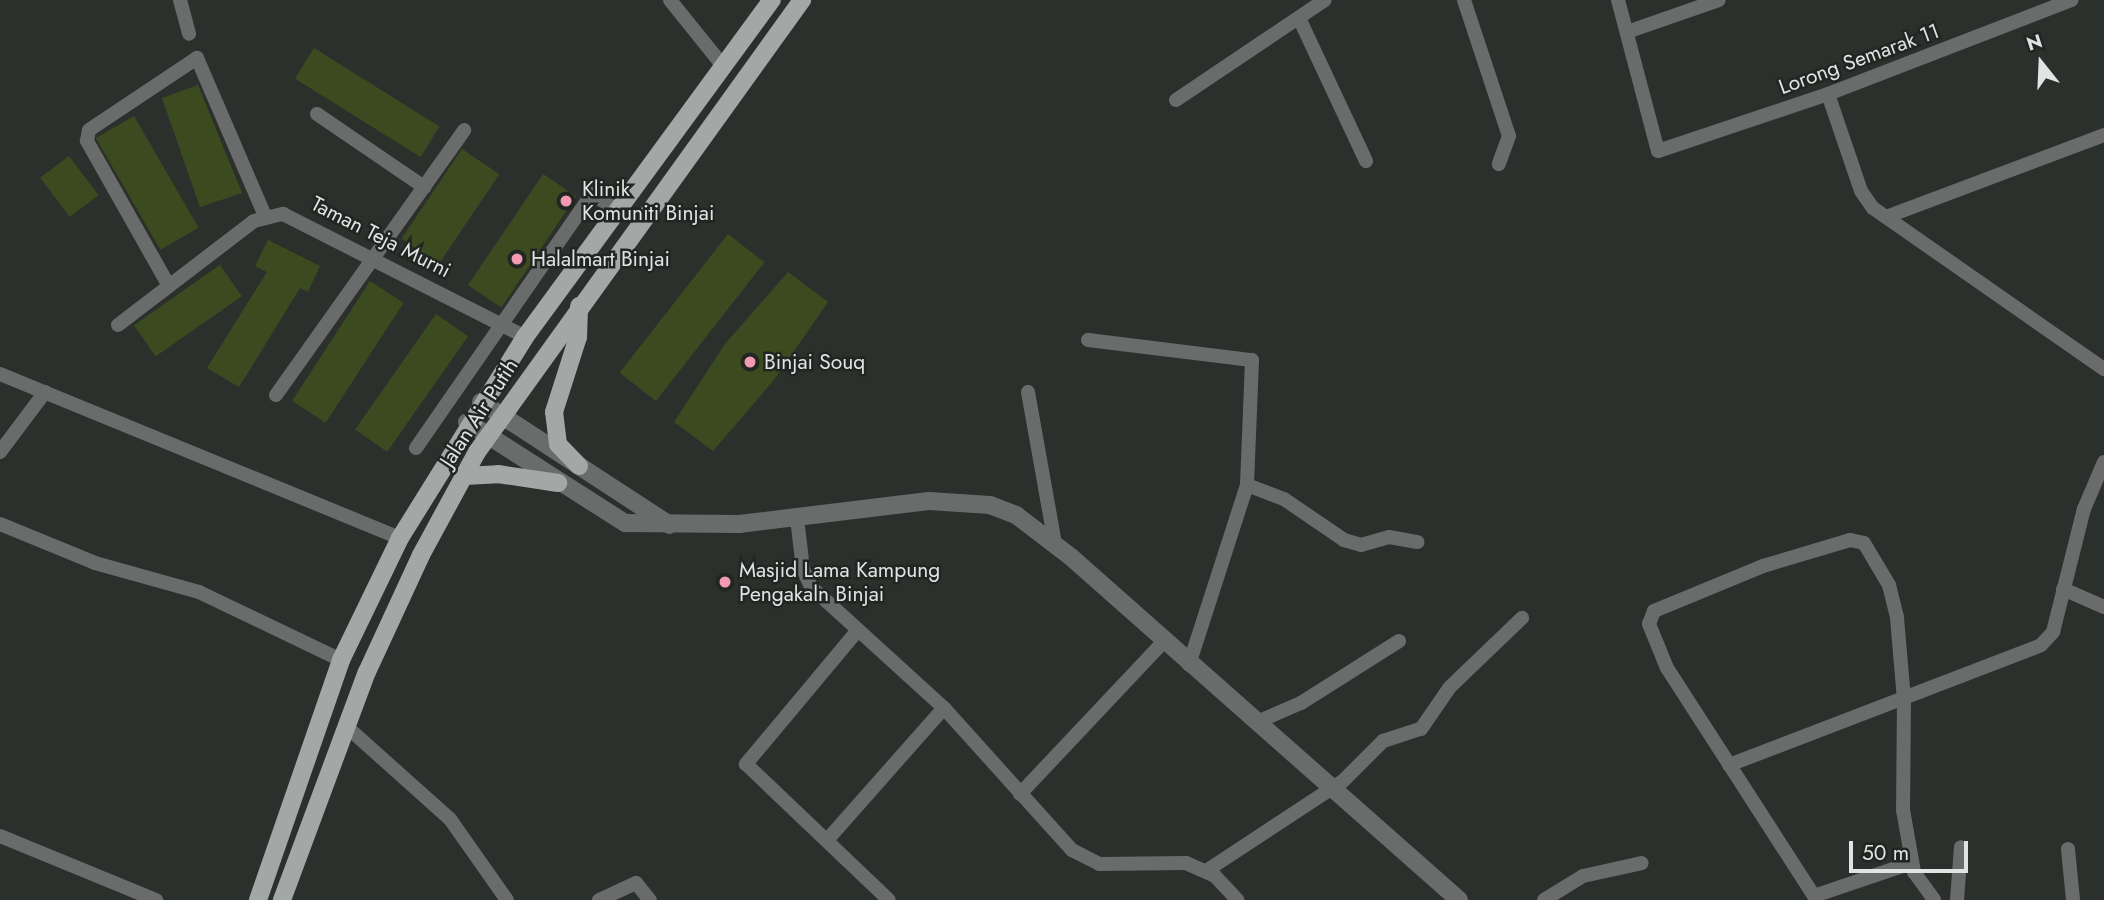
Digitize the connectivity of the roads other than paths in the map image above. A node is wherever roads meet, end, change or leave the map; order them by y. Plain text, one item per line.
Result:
1 (180, 0) edge
2 (670, 0) edge
3 (772, 0) edge
4 (803, 0) edge
5 (1325, 0) edge
6 (1464, 0) edge
7 (1618, 0) edge
8 (1719, 0) edge
9 (2072, 0) edge
10 (1298, 18) junction
11 (1627, 32) junction
12 (189, 34) dead end
13 (723, 66) junction
14 (1828, 94) junction
15 (1176, 100) dead end
16 (317, 114) dead end
17 (464, 130) dead end
18 (2104, 135) edge
19 (1366, 161) dead end
20 (1499, 164) dead end
21 (424, 187) junction
22 (617, 210) junction
23 (265, 216) junction
24 (1886, 217) junction
25 (374, 257) junction
26 (169, 286) junction
27 (579, 306) junction
28 (500, 324) junction
29 (118, 325) dead end
30 (525, 337) junction
31 (1088, 340) dead end
32 (2104, 369) edge
33 (0, 374) edge
34 (45, 392) junction
35 (1028, 393) dead end
36 (276, 396) dead end
37 (481, 402) junction
38 (503, 416) junction
39 (467, 422) junction
40 (488, 436) junction
41 (416, 448) dead end
42 (0, 452) edge
43 (2103, 465) edge
44 (579, 466) junction
45 (464, 476) junction
46 (558, 483) junction
47 (1247, 485) junction
48 (797, 519) junction
49 (0, 524) edge
50 (670, 526) junction
51 (400, 538) junction
52 (1418, 541) dead end
53 (1055, 543) junction
54 (2063, 589) junction
55 (2104, 607) edge
56 (1522, 618) dead end
57 (858, 630) junction
58 (1165, 640) junction
59 (1399, 641) dead end
60 (341, 660) junction
61 (1189, 666) junction
62 (1904, 699) junction
63 (944, 708) junction
64 (1257, 722) junction
65 (346, 727) junction
66 (1729, 765) junction
67 (1332, 789) junction
68 (1020, 794) junction
69 (0, 836) edge
70 (828, 839) junction
71 (1961, 847) dead end
72 (2068, 849) dead end
73 (1642, 863) dead end
74 (1911, 863) junction
75 (1206, 871) junction
76 (156, 900) edge
77 (258, 900) edge
78 (282, 900) edge
79 (507, 900) edge
80 (599, 900) edge
81 (650, 900) edge
82 (888, 900) edge
83 (1237, 900) edge
84 (1459, 900) edge
85 (1544, 900) edge
86 (1934, 900) edge
87 (1957, 900) edge
88 (2073, 900) edge

1 - 12 street
2 - 13 street
3 - 13 main road, Jalan Air Putih
4 - 27 main road, Jalan Air Putih
5 - 10 street
6 - 20 street
7 - 11 street
8 - 11 street
9 - 14 street, Lorong Semarak 11
10 - 15 street
10 - 19 street
11 - 14 street, Lorong Semarak 11
13 - 22 main road, Jalan Air Putih
14 - 24 street
16 - 21 street
17 - 21 street
18 - 24 street
21 - 25 street
22 - 28 street
22 - 30 main road, Jalan Air Putih
23 - 25 street, Taman Teja Murni
23 - 26 street
23 - 26 street
24 - 32 street
25 - 28 street, Taman Teja Murni
25 - 36 street
26 - 29 street
27 - 38 main road, Jalan Air Putih
27 - 44 main road
28 - 30 street, Taman Teja Murni
28 - 41 street
30 - 37 main road, Jalan Air Putih
31 - 47 street
33 - 34 street
34 - 42 street
34 - 51 street
35 - 53 street
37 - 38 street
37 - 39 main road, Jalan Air Putih
38 - 40 main road, Jalan Air Putih
38 - 44 street
39 - 40 street
39 - 51 main road, Jalan Air Putih
40 - 45 main road, Jalan Air Putih
40 - 46 street
43 - 54 street
44 - 50 street
45 - 46 main road
45 - 65 main road, Jalan Air Putih
46 - 50 street
47 - 52 street
47 - 61 street
48 - 50 street
48 - 53 street
48 - 57 street
49 - 60 street
51 - 60 main road, Jalan Air Putih
53 - 58 street
54 - 55 street
54 - 62 street
56 - 67 street
57 - 63 street
57 - 70 street
58 - 61 street
58 - 68 street
59 - 64 street
60 - 77 main road, Jalan Air Putih
61 - 64 street
62 - 66 street
62 - 66 street
62 - 74 street
63 - 68 street
63 - 70 street
64 - 67 street
65 - 78 main road, Jalan Air Putih
65 - 79 street
66 - 74 street
67 - 75 street
67 - 84 street
68 - 75 street
69 - 76 street
70 - 82 street
71 - 87 street
72 - 88 street
73 - 85 street
74 - 86 street
75 - 83 street
80 - 81 street

